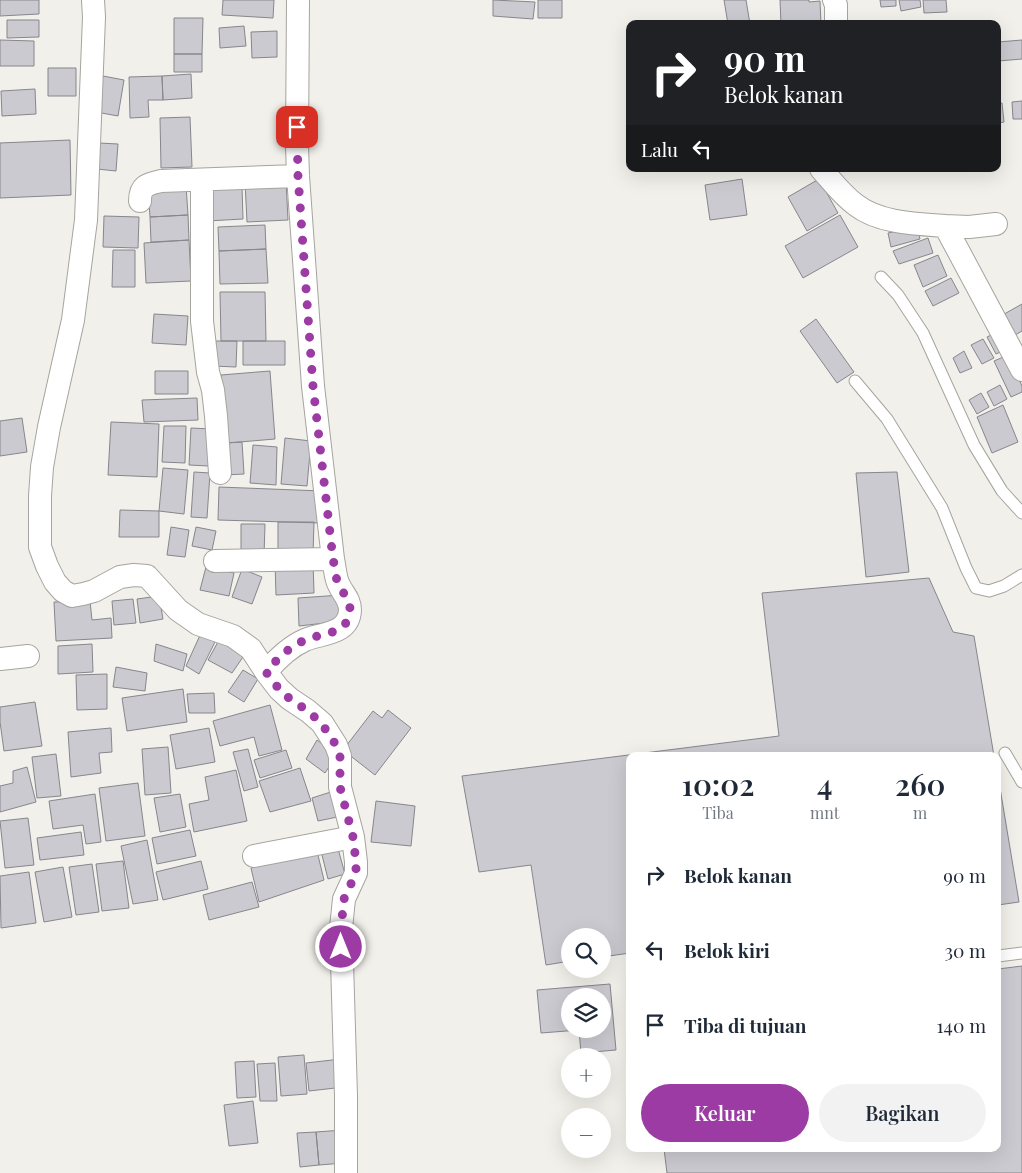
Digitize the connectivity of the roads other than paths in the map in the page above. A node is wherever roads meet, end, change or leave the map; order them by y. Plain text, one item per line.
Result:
1 (93, 0) edge
2 (298, 0) edge
3 (834, 0) edge
4 (836, 20) edge
5 (824, 172) edge
6 (298, 176) junction
7 (202, 180) junction
8 (140, 201) dead end
9 (996, 224) dead end
10 (945, 226) junction
11 (881, 277) dead end
12 (1022, 370) edge
13 (855, 381) dead end
14 (220, 473) dead end
15 (1022, 513) edge
16 (333, 559) junction
17 (215, 560) dead end
18 (1022, 575) edge
19 (28, 656) dead end
20 (0, 659) edge
21 (266, 672) junction
22 (1005, 752) dead end
23 (1022, 782) edge
24 (353, 837) junction
25 (254, 856) dead end
26 (1022, 953) edge
27 (1001, 956) edge
28 (346, 1173) edge

1 - 21 street
2 - 6 street
3 - 4 street
5 - 10 street
6 - 7 street
6 - 16 street
7 - 8 street
7 - 14 street
9 - 10 street
10 - 12 street
11 - 15 lane
13 - 18 lane
16 - 17 street
16 - 21 street
19 - 20 street
21 - 24 street
22 - 23 lane
24 - 25 street
24 - 28 street
26 - 27 lane

